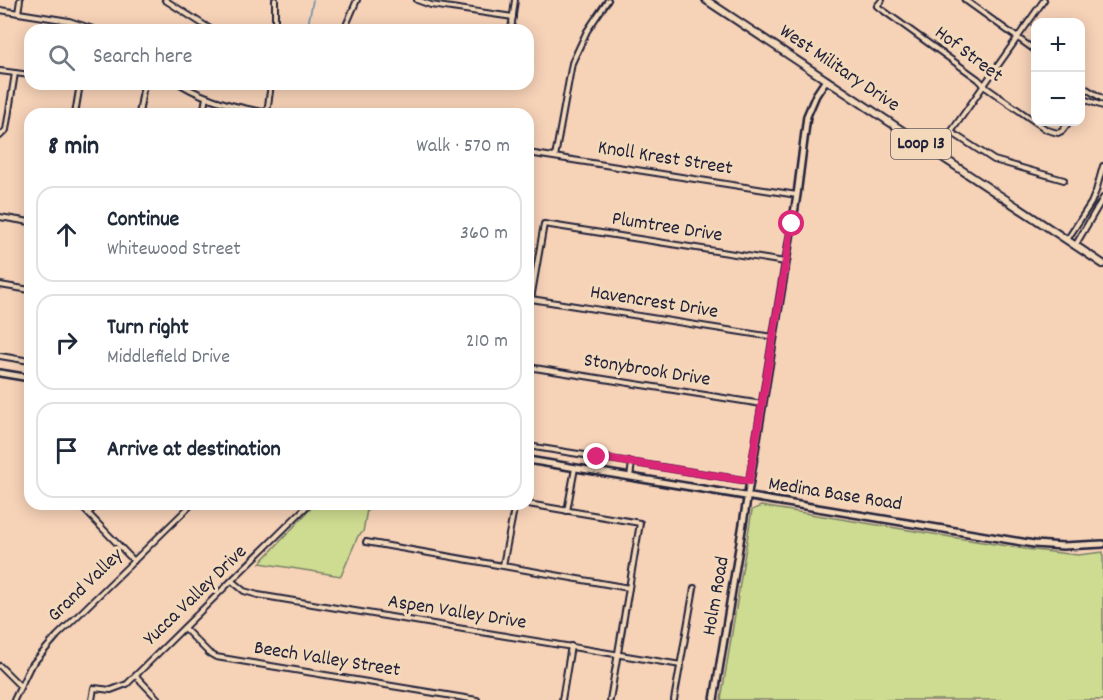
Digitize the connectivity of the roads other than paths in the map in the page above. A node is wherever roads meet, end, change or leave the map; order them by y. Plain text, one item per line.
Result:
1 (20, 0) edge
2 (165, 0) edge
3 (275, 0) edge
4 (357, 0) edge
5 (417, 0) edge
6 (515, 0) edge
7 (608, 0) edge
8 (706, 0) edge
9 (882, 0) edge
10 (965, 0) edge
11 (1044, 0) edge
12 (0, 10) edge
13 (18, 13) junction
14 (513, 17) junction
15 (77, 24) edge
16 (203, 24) edge
17 (275, 24) edge
18 (347, 24) edge
19 (512, 24) edge
20 (1017, 37) junction
21 (1031, 48) edge
22 (0, 71) edge
23 (15, 73) junction
24 (24, 74) edge
25 (826, 80) junction
26 (984, 85) junction
27 (1085, 88) edge
28 (79, 90) edge
29 (143, 90) edge
30 (192, 90) edge
31 (271, 90) edge
32 (206, 97) junction
33 (1103, 99) edge
34 (1085, 102) edge
35 (1103, 106) edge
36 (76, 108) edge
37 (140, 108) edge
38 (204, 108) edge
39 (242, 108) edge
40 (268, 108) edge
41 (1031, 120) edge
42 (1042, 126) edge
43 (1066, 126) edge
44 (1, 135) edge
45 (534, 154) edge
46 (555, 157) junction
47 (1103, 169) edge
48 (1064, 180) dead end
49 (796, 195) junction
50 (1103, 198) edge
51 (0, 217) edge
52 (24, 221) edge
53 (1066, 241) junction
54 (1075, 247) junction
55 (785, 262) junction
56 (1103, 264) edge
57 (534, 282) edge
58 (0, 285) edge
59 (24, 289) edge
60 (534, 299) edge
61 (773, 337) junction
62 (0, 356) edge
63 (24, 360) edge
64 (534, 368) edge
65 (0, 373) edge
66 (24, 377) edge
67 (762, 404) junction
68 (534, 447) edge
69 (534, 461) edge
70 (632, 463) junction
71 (575, 467) junction
72 (630, 477) junction
73 (749, 481) junction
74 (747, 496) junction
75 (534, 505) edge
76 (85, 510) edge
77 (91, 510) edge
78 (186, 510) edge
79 (303, 510) edge
80 (514, 510) edge
81 (567, 510) junction
82 (88, 513) junction
83 (366, 542) dead end
84 (1103, 544) edge
85 (134, 561) junction
86 (504, 565) junction
87 (232, 581) junction
88 (629, 588) junction
89 (694, 588) dead end
90 (184, 628) junction
91 (571, 646) junction
92 (618, 654) junction
93 (681, 665) junction
94 (0, 666) edge
95 (136, 675) junction
96 (20, 686) junction
97 (14, 700) edge
98 (92, 700) edge
99 (159, 700) edge
100 (477, 700) edge
101 (562, 700) edge
102 (610, 700) edge
103 (675, 700) edge
104 (714, 700) edge

1 - 13 street
2 - 16 street
3 - 17 street
4 - 18 street
5 - 14 street
6 - 14 street
7 - 46 street
8 - 25 main road, West Military Drive / Loop 13
9 - 26 street, Hof Street
10 - 20 street
11 - 20 street
12 - 13 street
13 - 15 street
14 - 19 street
20 - 21 street
20 - 26 street
22 - 23 street
23 - 24 street
23 - 44 street
25 - 49 street, Holm Road
25 - 53 main road, West Military Drive / Loop 13
26 - 41 street, Hof Street
26 - 48 street
27 - 33 street
28 - 36 street
29 - 37 street
30 - 32 street
31 - 40 street
32 - 38 street
32 - 39 street
34 - 35 street
42 - 43 street, Hof Street
45 - 46 street, Knoll Krest Street
46 - 49 street, Knoll Krest Street
47 - 53 street
49 - 55 street, Holm Road
50 - 54 street
51 - 52 street
53 - 54 main road, West Military Drive / Loop 13
54 - 56 main road, West Military Drive / Loop 13
55 - 57 street, Plumtree Drive
55 - 61 street, Holm Road
58 - 59 street
60 - 61 street, Havencrest Drive
61 - 67 street, Holm Road
62 - 63 street
64 - 67 street, Stonybrook Drive
65 - 66 street
67 - 73 street, Holm Road
68 - 70 street
69 - 71 street, Medina Base Road
70 - 72 street
70 - 73 street
71 - 72 street, Medina Base Road
71 - 81 street
72 - 74 street, Medina Base Road
73 - 74 street, Holm Road
74 - 84 street, Medina Base Road
74 - 104 street, Holm Road
75 - 81 street
76 - 82 street
77 - 82 street
78 - 85 street, Grand Valley
79 - 87 street, Yucca Valley Drive
80 - 86 street
81 - 88 street
82 - 85 street
83 - 86 street
85 - 96 street, Grand Valley
86 - 88 street
87 - 90 street, Yucca Valley Drive
87 - 91 street, Aspen Valley Drive
88 - 92 street
89 - 93 street
90 - 95 street, Yucca Valley Drive
90 - 100 street, Beech Valley Street
91 - 92 street, Aspen Valley Drive
91 - 101 street
92 - 93 street, Aspen Valley Drive
92 - 102 street
93 - 103 street
94 - 96 street
95 - 98 street, Yucca Valley Drive
95 - 99 street
96 - 97 street, Grand Valley

